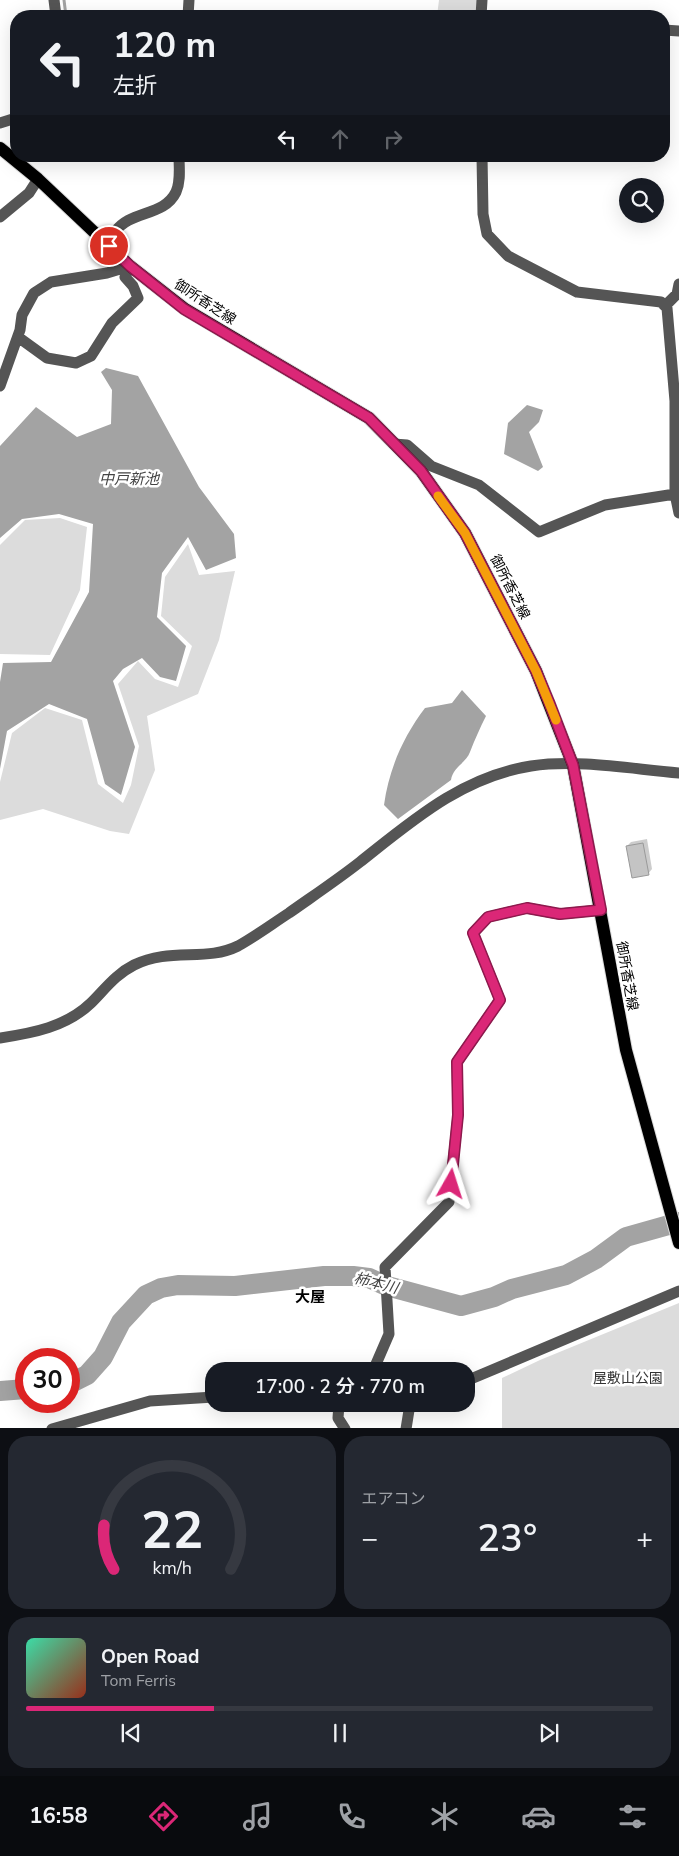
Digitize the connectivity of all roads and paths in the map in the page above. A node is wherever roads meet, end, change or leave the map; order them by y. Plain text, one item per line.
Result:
1 (0, 148) edge
2 (10, 156) edge
3 (17, 162) edge
4 (179, 162) edge
5 (482, 162) edge
6 (38, 179) junction
7 (0, 217) edge
8 (109, 246) junction
9 (130, 266) junction
10 (679, 284) edge
11 (665, 306) junction
12 (18, 338) junction
13 (0, 386) edge
14 (677, 401) edge
15 (394, 444) junction
16 (435, 468) junction
17 (425, 476) junction
18 (675, 494) junction
19 (679, 513) edge
20 (573, 765) junction
21 (679, 774) edge
22 (601, 910) junction
23 (0, 1038) edge
24 (679, 1243) edge
25 (679, 1291) edge
26 (377, 1362) edge
27 (475, 1377) edge
28 (205, 1398) edge
29 (338, 1412) edge
30 (409, 1412) edge
31 (81, 1424) edge
32 (52, 1428) edge
33 (345, 1428) edge
34 (406, 1428) edge

1 - 2 main road, 御所香芝線
3 - 6 main road, 御所香芝線
4 - 8 street
5 - 11 street
6 - 7 street
6 - 8 main road, 御所香芝線
8 - 9 main road, 御所香芝線
9 - 12 street
9 - 12 street
9 - 15 main road, 御所香芝線
10 - 11 street
11 - 14 street
12 - 13 street
14 - 18 street
15 - 16 street
15 - 17 main road, 御所香芝線
16 - 17 street
16 - 18 street
17 - 20 main road, 御所香芝線
18 - 19 street
20 - 21 street
20 - 22 main road, 御所香芝線
20 - 23 street
22 - 24 main road, 御所香芝線
22 - 26 street
25 - 27 street
28 - 31 street
29 - 33 street
30 - 34 street
31 - 32 street

